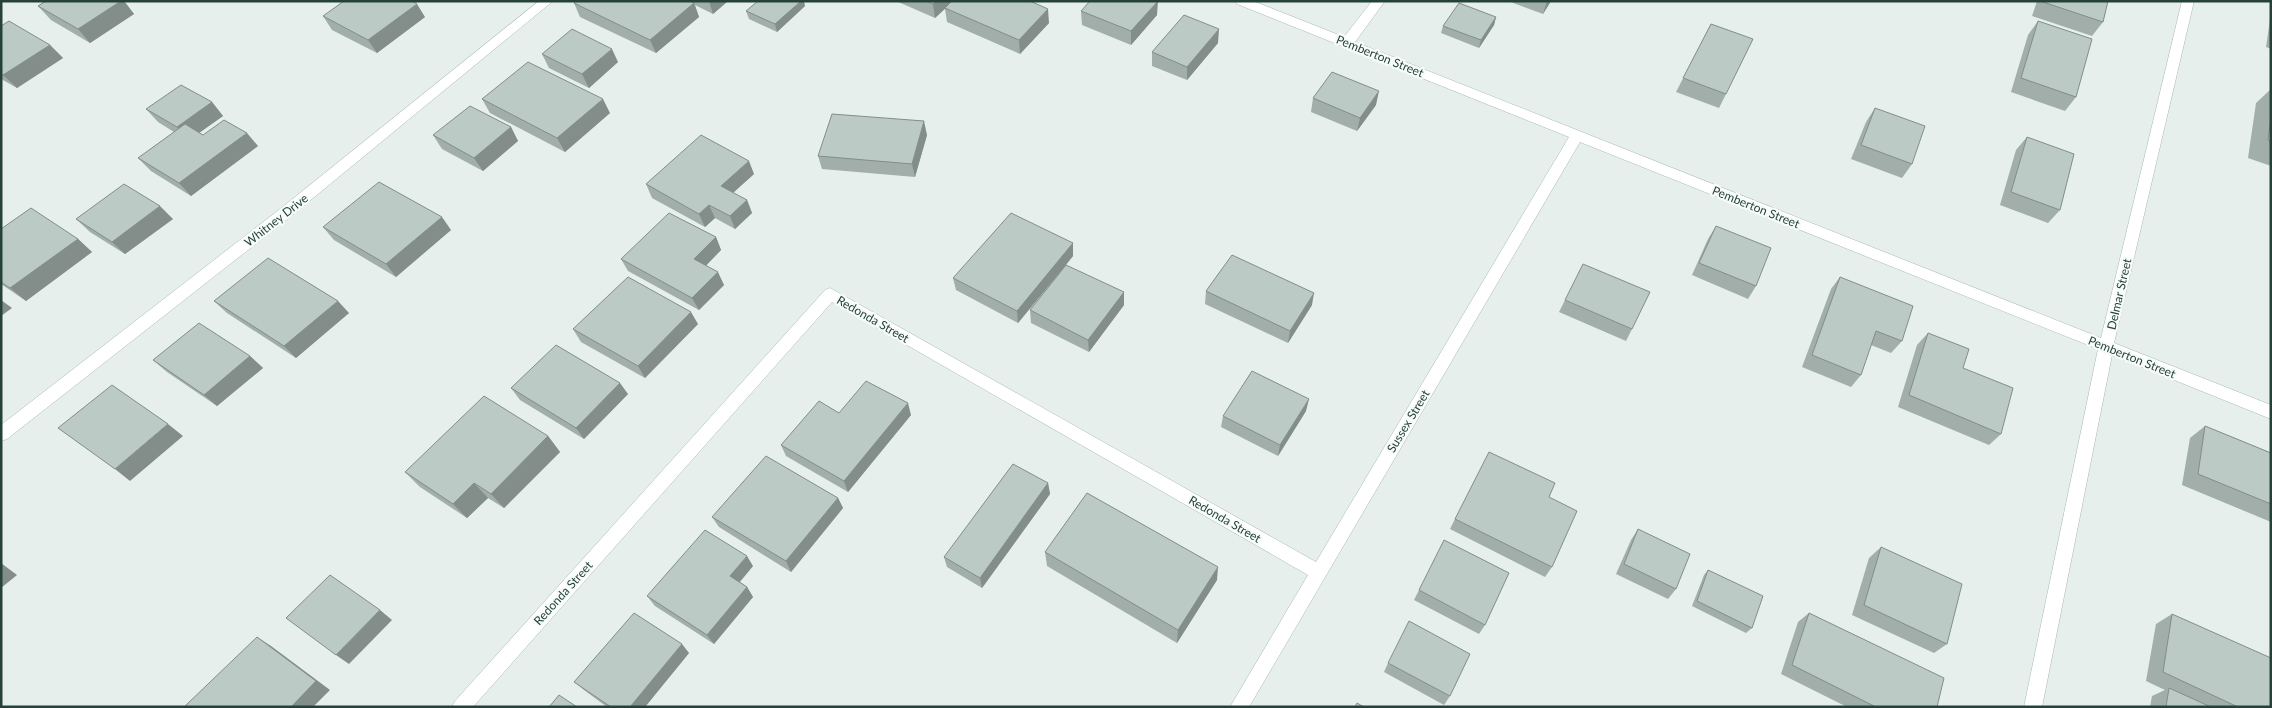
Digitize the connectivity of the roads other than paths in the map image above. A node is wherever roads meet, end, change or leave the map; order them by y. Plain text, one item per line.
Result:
1 (547, 1) edge
2 (1241, 1) edge
3 (1379, 1) edge
4 (2188, 1) edge
5 (1347, 43) junction
6 (1577, 135) junction
7 (2106, 347) junction
8 (2271, 412) edge
9 (1, 434) edge
10 (1318, 572) junction
11 (461, 707) edge
12 (1239, 707) edge
13 (2033, 707) edge

1 - 9 street, Whitney Drive
2 - 5 street, Pemberton Street
3 - 5 street
4 - 7 street, Delmar Street
5 - 6 street, Pemberton Street
6 - 7 street, Pemberton Street
6 - 10 street, Sussex Street
7 - 8 street, Pemberton Street
7 - 13 street, Delmar Street
10 - 11 street, Redonda Street
10 - 12 street, Sussex Street

